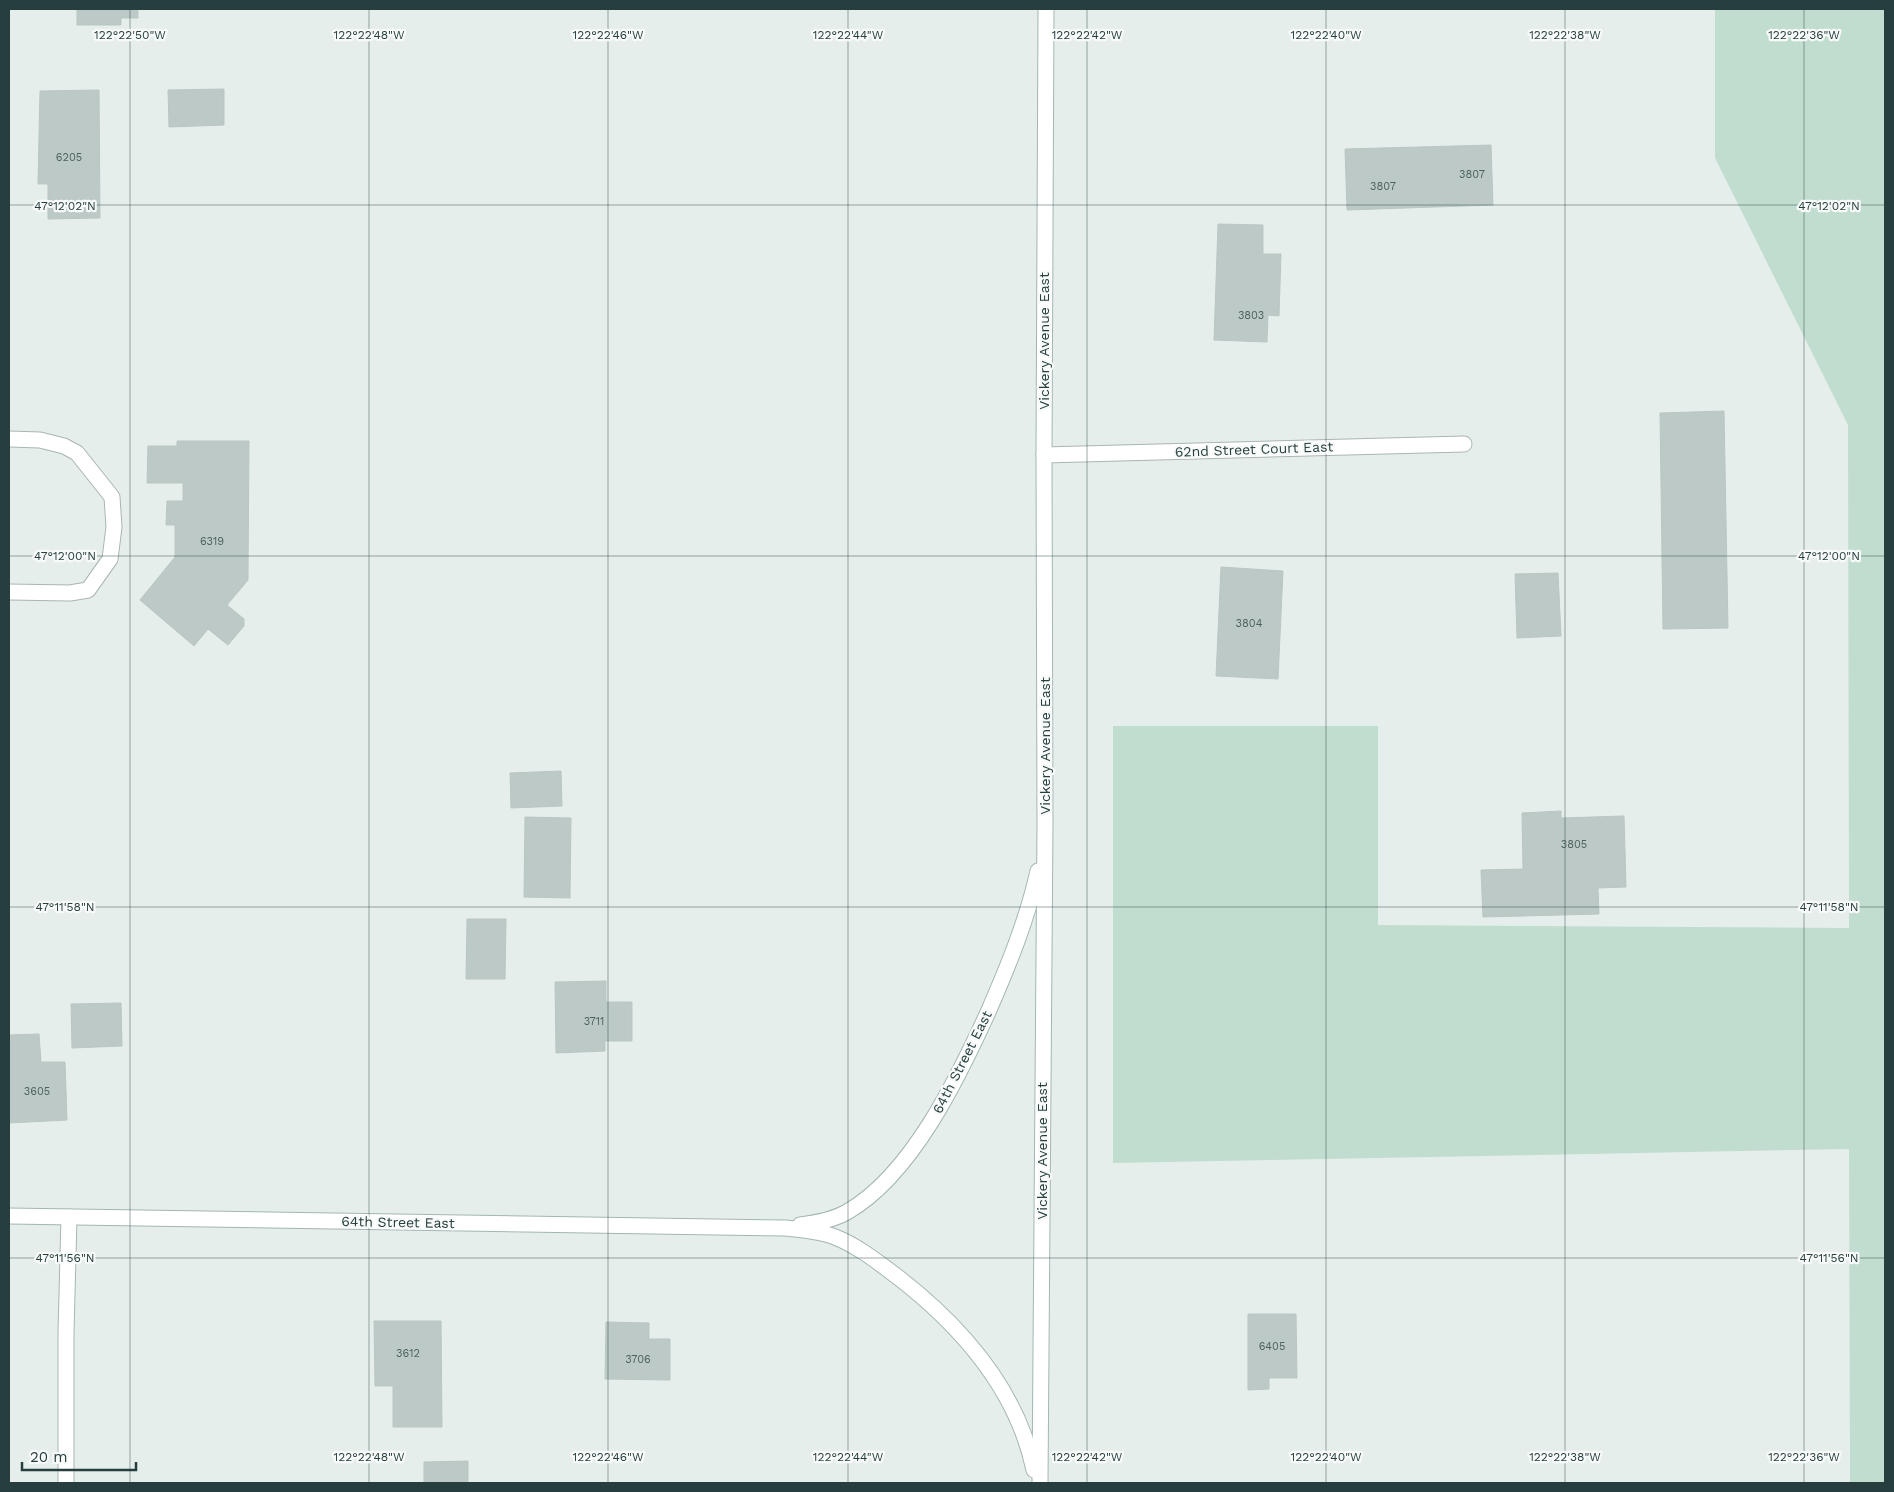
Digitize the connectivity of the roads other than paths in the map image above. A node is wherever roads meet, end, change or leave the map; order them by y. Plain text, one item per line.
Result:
1 (1046, 9) edge
2 (9, 439) edge
3 (1464, 444) dead end
4 (1044, 455) junction
5 (9, 592) edge
6 (1045, 824) junction
7 (9, 1216) edge
8 (68, 1217) junction
9 (786, 1228) junction
10 (66, 1483) edge
11 (1038, 1483) edge

1 - 4 street, Vickery Avenue East
2 - 5 street
3 - 4 street, 62nd Street Court East
4 - 6 street, Vickery Avenue East
6 - 9 street, 64th Street East
6 - 11 street, Vickery Avenue East
7 - 8 street, 64th Street East
8 - 9 street, 64th Street East
8 - 10 street
9 - 11 street, 64th Street East

